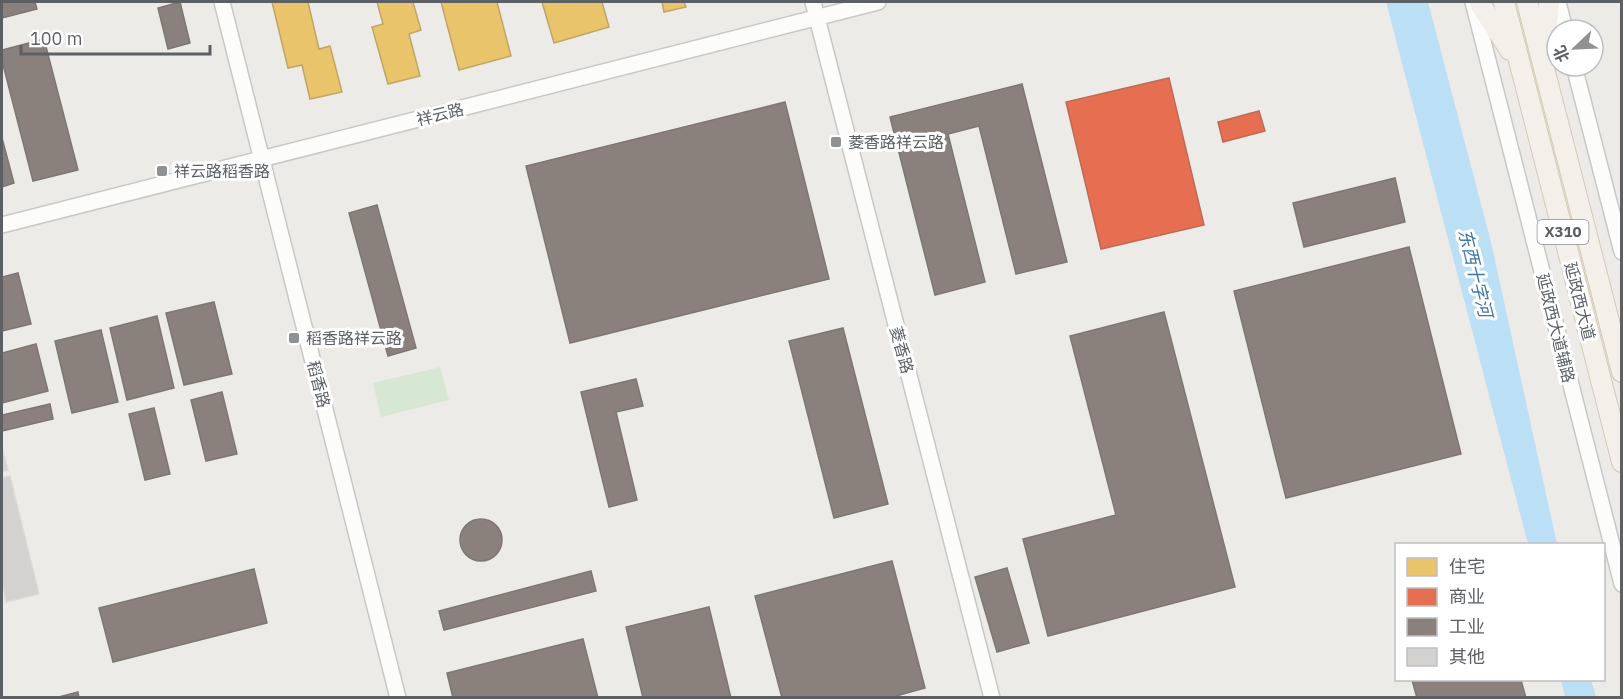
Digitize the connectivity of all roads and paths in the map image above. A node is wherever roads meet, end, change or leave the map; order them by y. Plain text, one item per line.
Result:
1 (222, 2) edge
2 (813, 2) edge
3 (878, 2) edge
4 (1473, 2) edge
5 (1479, 2) edge
6 (1504, 2) edge
7 (1527, 2) edge
8 (1549, 2) edge
9 (1558, 2) edge
10 (817, 17) junction
11 (1562, 18) edge
12 (1520, 64) junction
13 (1544, 65) junction
14 (1577, 78) edge
15 (262, 159) junction
16 (2, 225) edge
17 (1622, 252) edge
18 (1622, 372) edge
19 (1622, 462) edge
20 (1622, 584) edge
21 (398, 698) edge
22 (992, 698) edge

1 - 15 street, 稻香路
2 - 10 street, 菱香路
3 - 10 street, 祥云路
4 - 20 street, 延政西大道辅路
5 - 12 main road
6 - 12 main road, 延政西大道 / X310
7 - 13 main road, 延政西大道 / X310
8 - 13 main road
9 - 11 street
10 - 15 street, 祥云路
10 - 22 street, 菱香路
12 - 19 main road, 延政西大道 / X310
13 - 18 main road, 延政西大道 / X310
14 - 17 street
15 - 16 street, 祥云路
15 - 21 street, 稻香路

